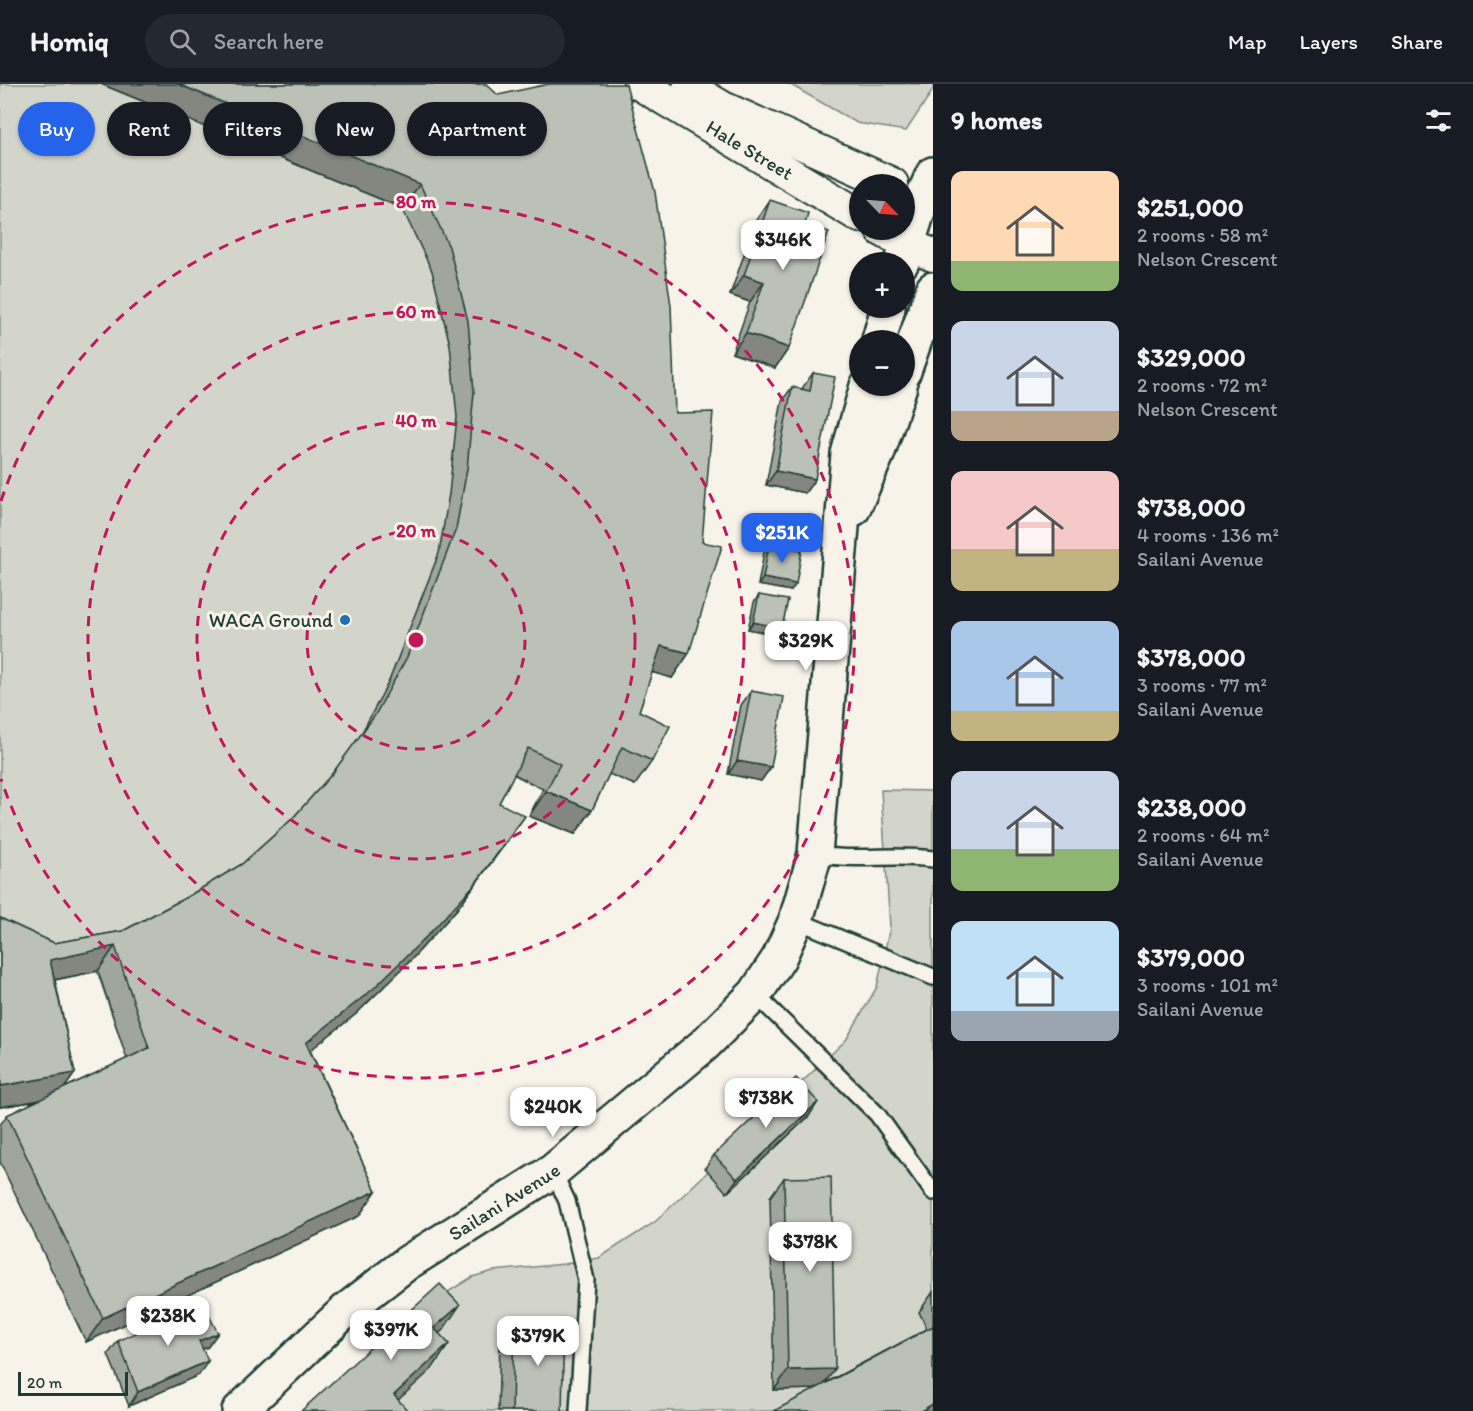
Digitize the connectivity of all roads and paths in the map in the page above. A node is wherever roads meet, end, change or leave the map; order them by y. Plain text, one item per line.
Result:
1 (640, 84) edge
2 (683, 84) edge
3 (870, 174) edge
4 (923, 192) edge
5 (849, 209) edge
6 (906, 248) edge
7 (933, 289) edge
8 (915, 340) edge
9 (864, 396) edge
10 (897, 396) edge
11 (843, 532) junction
12 (815, 854) junction
13 (933, 859) edge
14 (796, 920) junction
15 (933, 977) edge
16 (755, 994) junction
17 (553, 1171) junction
18 (933, 1192) edge
19 (239, 1411) edge
20 (578, 1411) edge

1 - 5 street, Hale Street
2 - 3 street, Hale Street
4 - 6 street
7 - 8 street
9 - 11 street, Sailani Avenue
10 - 11 street
11 - 12 street, Sailani Avenue
12 - 13 lane
12 - 14 street, Sailani Avenue
14 - 15 lane
14 - 16 street, Sailani Avenue
16 - 17 street, Sailani Avenue
16 - 18 lane
17 - 19 street, Sailani Avenue
17 - 20 lane

